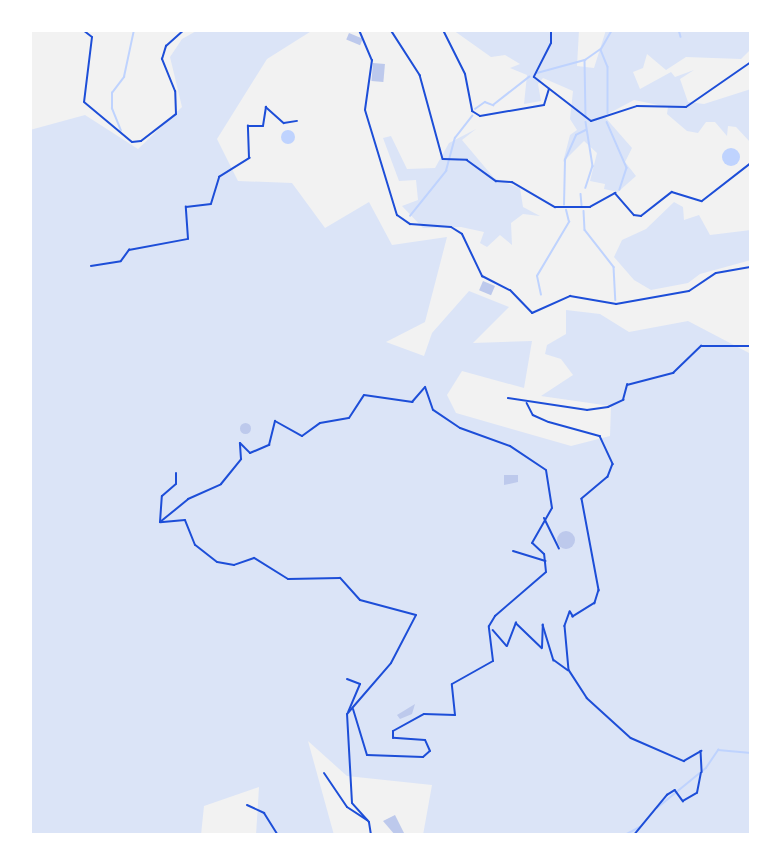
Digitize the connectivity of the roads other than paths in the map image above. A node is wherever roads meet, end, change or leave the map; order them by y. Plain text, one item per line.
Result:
1 (83, 30) edge
2 (184, 30) edge
3 (359, 30) edge
4 (443, 30) edge
5 (550, 30) edge
6 (751, 62) edge
7 (549, 89) junction
8 (751, 267) edge
9 (176, 473) dead end
10 (544, 518) junction
11 (160, 522) junction
12 (559, 549) dead end
13 (513, 551) dead end
14 (546, 561) junction
15 (347, 679) dead end
16 (352, 710) junction
17 (347, 714) junction
18 (324, 773) dead end
19 (248, 805) dead end
20 (369, 822) junction
21 (278, 835) edge
22 (371, 835) edge

1 - 2 street
3 - 8 street
4 - 7 street
5 - 7 street
6 - 7 street
9 - 11 street
10 - 11 street
10 - 12 street
10 - 14 street
11 - 16 street
13 - 14 street
14 - 16 street
15 - 17 street
16 - 17 street
17 - 20 street
18 - 20 street
19 - 21 street
20 - 22 street

